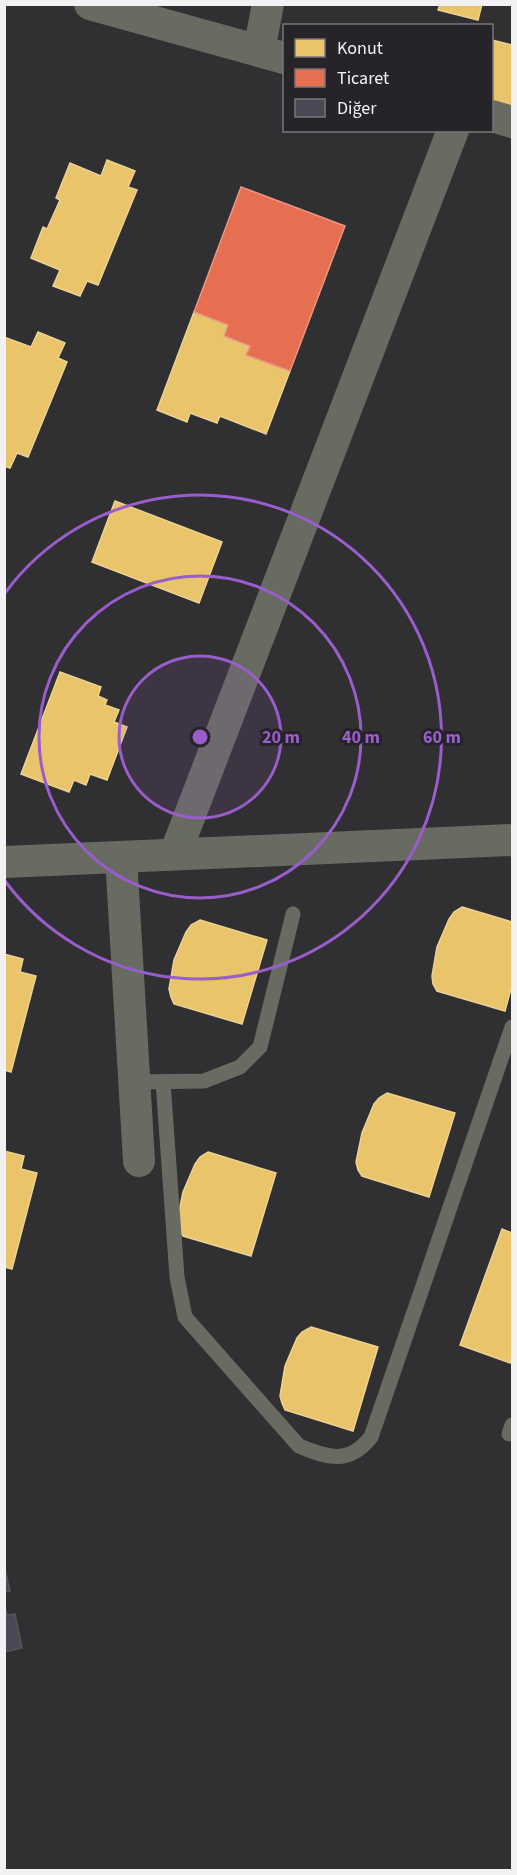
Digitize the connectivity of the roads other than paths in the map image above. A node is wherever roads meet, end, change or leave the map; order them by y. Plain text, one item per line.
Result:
1 (90, 4) edge
2 (268, 4) edge
3 (272, 54) edge
4 (493, 116) edge
5 (513, 122) edge
6 (452, 132) edge
7 (513, 840) edge
8 (175, 855) junction
9 (121, 857) junction
10 (4, 862) edge
11 (293, 914) dead end
12 (513, 1028) edge
13 (149, 1082) junction
14 (140, 1161) dead end

1 - 3 street
2 - 3 street
4 - 5 street
6 - 8 street
7 - 8 street
8 - 9 street
9 - 10 street
9 - 13 street
11 - 13 lane
12 - 13 lane
13 - 14 street

